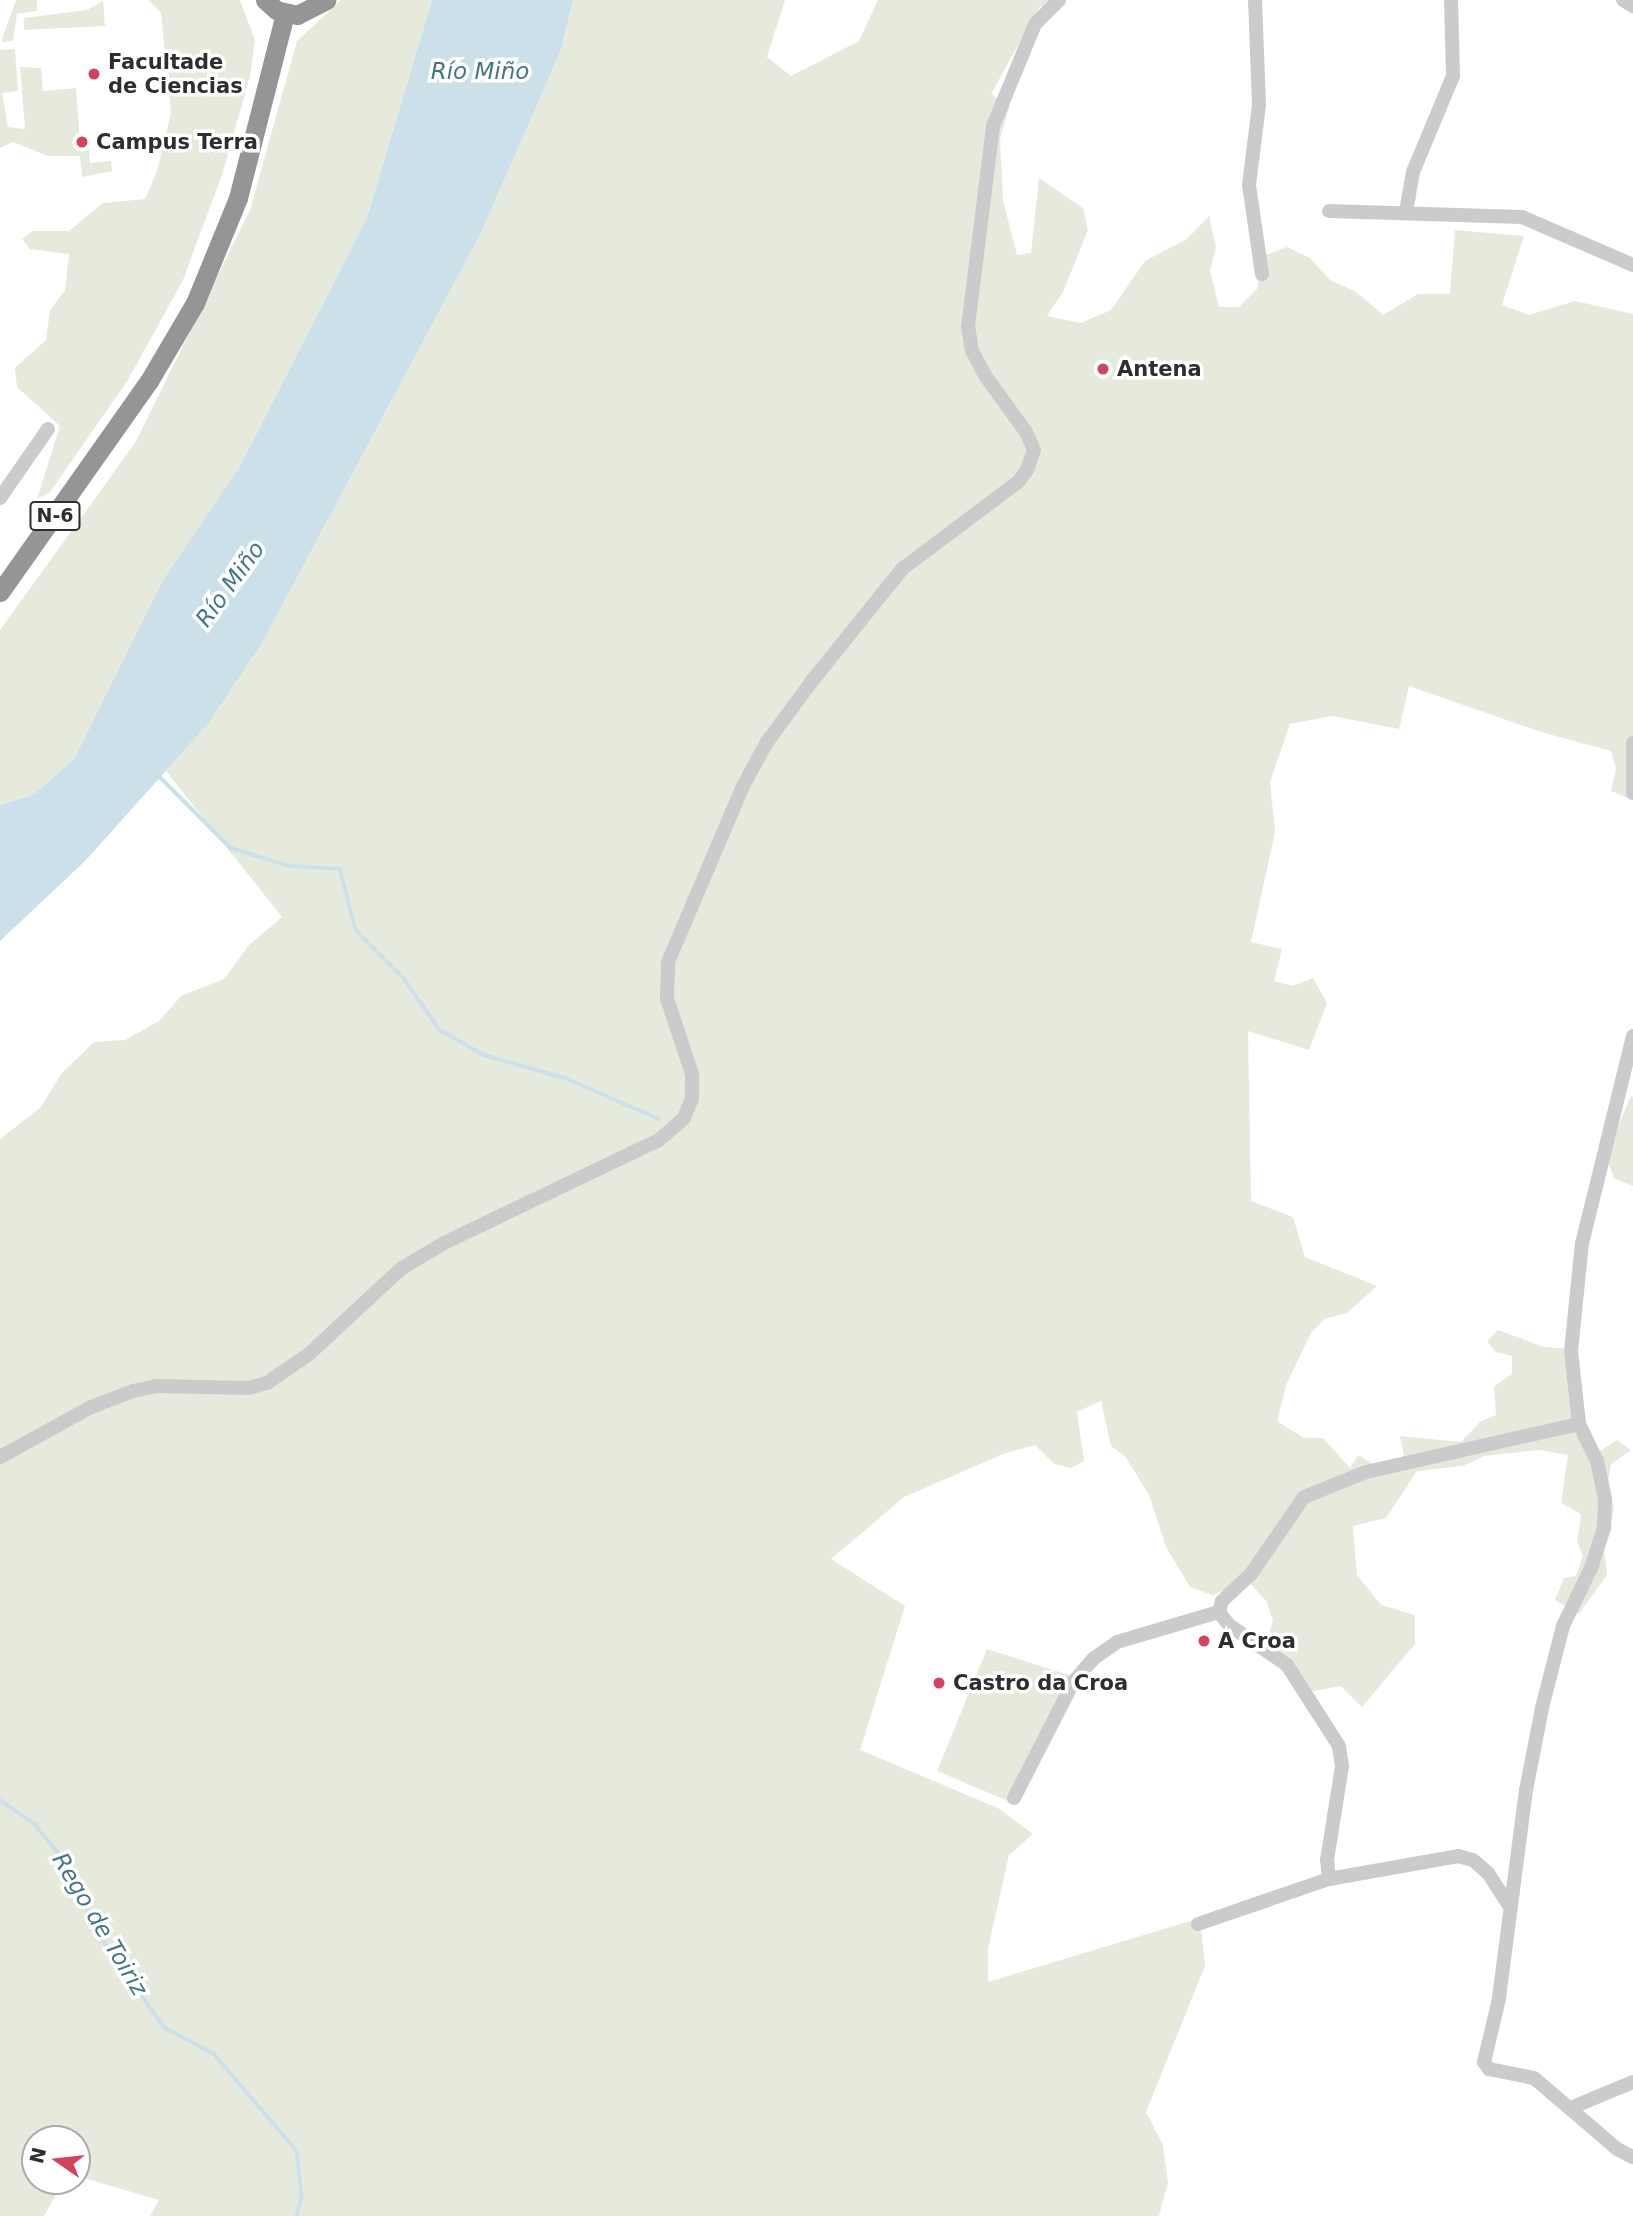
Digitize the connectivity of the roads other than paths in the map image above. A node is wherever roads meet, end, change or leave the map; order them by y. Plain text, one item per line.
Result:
1 (265, 0) edge
2 (326, 0) edge
3 (1059, 0) edge
4 (1255, 0) edge
5 (1451, 0) edge
6 (1623, 0) edge
7 (1633, 6) edge
8 (285, 13) junction
9 (1329, 211) dead end
10 (1406, 212) junction
11 (1633, 265) edge
12 (1262, 274) dead end
13 (48, 429) dead end
14 (0, 498) edge
15 (0, 592) edge
16 (1633, 743) edge
17 (1633, 793) edge
18 (1633, 1036) edge
19 (1579, 1424) junction
20 (0, 1457) edge
21 (1219, 1612) junction
22 (1014, 1798) dead end
23 (1329, 1879) junction
24 (1510, 1905) junction
25 (1198, 1924) dead end
26 (1633, 2082) edge
27 (1573, 2107) junction
28 (1633, 2157) edge

1 - 8 highway
2 - 8 highway
3 - 20 street
4 - 12 street
5 - 10 street
6 - 7 street
8 - 15 highway, N-6
9 - 10 street
10 - 11 street
13 - 14 street
16 - 17 street
18 - 19 street
19 - 21 street
19 - 24 street
21 - 22 street
21 - 23 street
23 - 24 street
23 - 25 street
24 - 27 street
26 - 27 street
27 - 28 street

